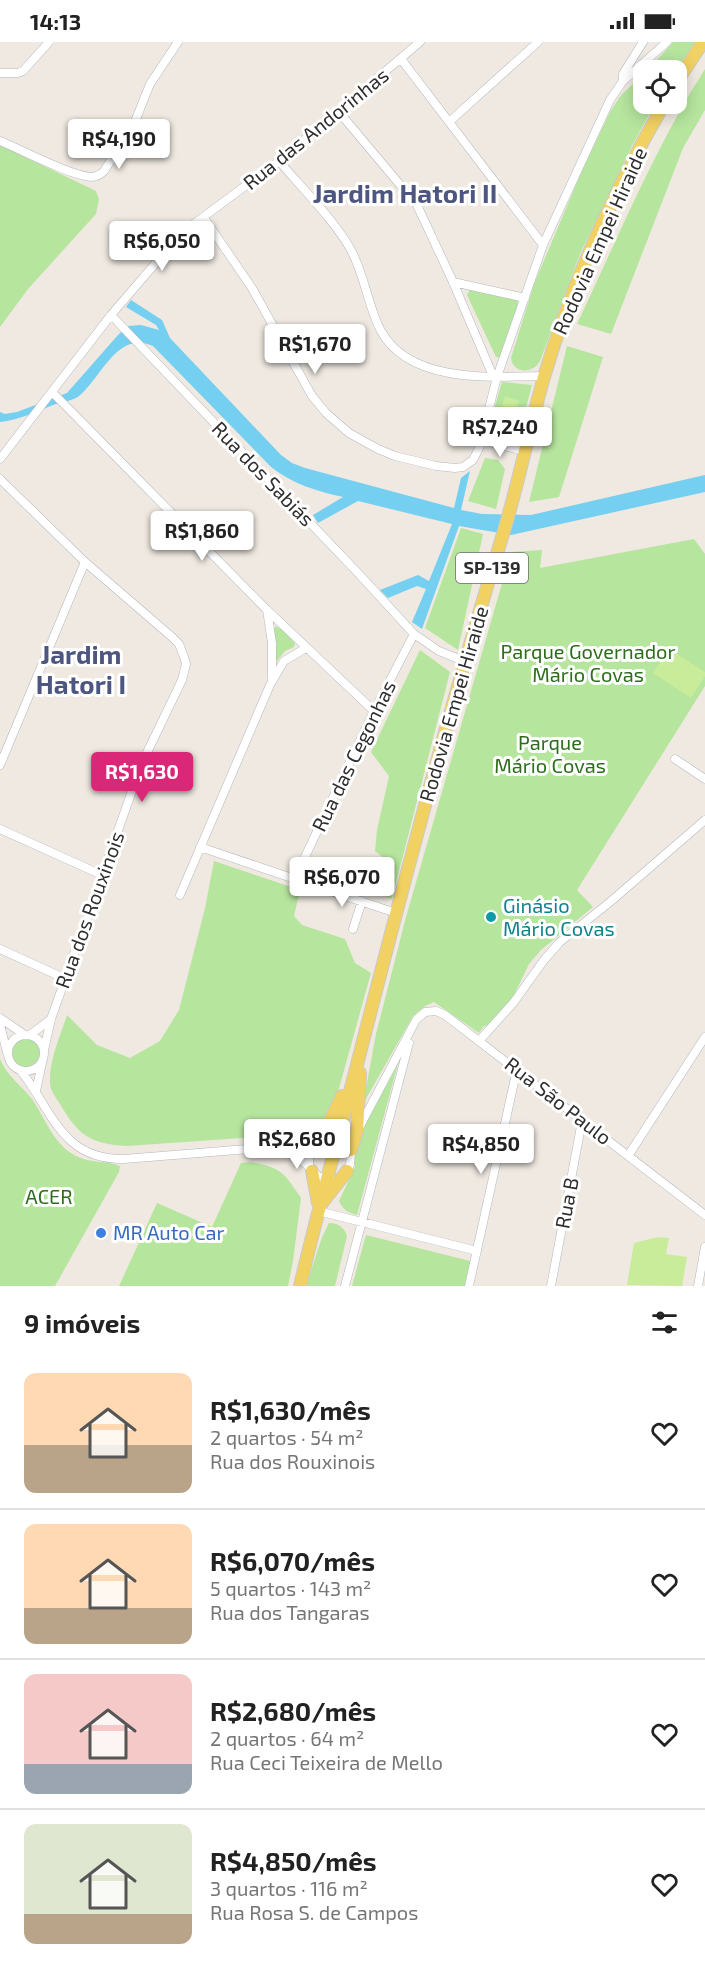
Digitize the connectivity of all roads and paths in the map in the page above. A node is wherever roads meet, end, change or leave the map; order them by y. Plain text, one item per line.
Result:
1 (49, 42) edge
2 (178, 42) edge
3 (420, 42) edge
4 (538, 42) edge
5 (643, 42) edge
6 (667, 42) edge
7 (703, 42) edge
8 (401, 59) junction
9 (687, 66) edge
10 (0, 74) edge
11 (623, 81) junction
12 (339, 111) junction
13 (659, 114) edge
14 (449, 122) junction
15 (0, 141) edge
16 (279, 161) junction
17 (204, 218) junction
18 (543, 245) junction
19 (453, 282) junction
20 (525, 298) junction
21 (111, 315) junction
22 (544, 376) junction
23 (495, 377) junction
24 (52, 392) junction
25 (482, 440) junction
26 (524, 451) junction
27 (0, 459) edge
28 (0, 479) edge
29 (85, 562) junction
30 (267, 610) junction
31 (414, 634) junction
32 (306, 648) junction
33 (464, 661) junction
34 (270, 685) junction
35 (374, 711) junction
36 (675, 759) dead end
37 (0, 765) edge
38 (705, 779) edge
39 (705, 819) edge
40 (0, 829) edge
41 (200, 847) junction
42 (102, 875) junction
43 (296, 878) junction
44 (180, 895) dead end
45 (362, 901) junction
46 (396, 913) junction
47 (353, 929) dead end
48 (0, 949) edge
49 (66, 979) junction
50 (0, 1018) edge
51 (51, 1018) junction
52 (0, 1025) edge
53 (412, 1030) junction
54 (28, 1035) junction
55 (705, 1037) edge
56 (479, 1041) junction
57 (362, 1047) junction
58 (44, 1050) junction
59 (8, 1056) junction
60 (42, 1062) junction
61 (517, 1069) junction
62 (21, 1071) junction
63 (36, 1091) junction
64 (582, 1121) junction
65 (357, 1131) junction
66 (320, 1138) junction
67 (338, 1138) junction
68 (267, 1146) junction
69 (351, 1150) junction
70 (628, 1156) junction
71 (310, 1169) junction
72 (347, 1171) junction
73 (326, 1179) junction
74 (318, 1209) junction
75 (705, 1215) edge
76 (362, 1222) junction
77 (705, 1247) edge
78 (477, 1251) junction
79 (300, 1286) edge
80 (345, 1286) edge
81 (469, 1286) edge
82 (551, 1286) edge
83 (698, 1286) edge

1 - 10 street
2 - 15 street
3 - 8 street, Rua das Andorinhas
4 - 14 street
5 - 11 street
6 - 11 street
7 - 9 main road
8 - 12 street, Rua das Andorinhas
8 - 14 street
11 - 18 street
12 - 16 street, Rua das Andorinhas
12 - 19 street
13 - 22 main road, Rodovia Empei Hiraide / SP-139
14 - 18 street
16 - 17 street, Rua das Andorinhas
16 - 23 street
17 - 21 street, Rua das Andorinhas
17 - 25 street
18 - 20 street
19 - 20 street
19 - 23 street
20 - 23 street
21 - 24 street, Rua das Andorinhas
21 - 31 street, Rua dos Sabiás
22 - 23 street
22 - 26 main road, Rodovia Empei Hiraide / SP-139
23 - 25 street
24 - 27 street, Rua das Andorinhas
24 - 30 street
25 - 26 street
26 - 33 main road, Rodovia Empei Hiraide / SP-139
28 - 29 street
29 - 37 street
29 - 42 street, Rua dos Rouxinois
30 - 32 street
30 - 34 street
31 - 33 street, Rua dos Sabiás
31 - 35 street, Rua das Cegonhas
32 - 34 street
32 - 35 street
33 - 46 main road, Rodovia Empei Hiraide / SP-139
34 - 41 street
35 - 43 street, Rua das Cegonhas
36 - 38 street
39 - 56 street
40 - 42 street
41 - 43 street
41 - 44 street
42 - 49 street, Rua dos Rouxinois
43 - 45 street
45 - 46 street
45 - 47 street
46 - 57 main road, Rodovia Empei Hiraide / SP-139
48 - 49 street
49 - 51 street, Rua dos Rouxinois
50 - 54 street
51 - 54 street, Rua dos Rouxinois
51 - 58 street, Rua dos Rouxinois
52 - 59 street
53 - 56 street, Rua São Paulo
53 - 65 street
53 - 76 street
54 - 58 street
54 - 59 street
55 - 70 street
56 - 61 street, Rua São Paulo
57 - 65 main road
57 - 66 main road
57 - 67 main road, Rodovia Empei Hiraide / SP-139
58 - 60 street
59 - 62 street
60 - 62 street
60 - 63 street
61 - 64 street, Rua São Paulo
61 - 78 street
62 - 63 street
63 - 68 street
64 - 70 street, Rua São Paulo
64 - 82 street, Rua B
65 - 69 main road
66 - 67 street
66 - 68 street
66 - 71 street
67 - 69 street
67 - 73 main road, Rodovia Empei Hiraide / SP-139
68 - 71 street
69 - 72 street
70 - 75 street, Rua São Paulo
71 - 73 street
71 - 74 main road
72 - 73 street
72 - 74 main road
73 - 74 main road, Rodovia Empei Hiraide / SP-139
74 - 76 street
74 - 79 main road, Rodovia Empei Hiraide / SP-139
76 - 78 street
76 - 80 street
77 - 83 street
78 - 81 street

